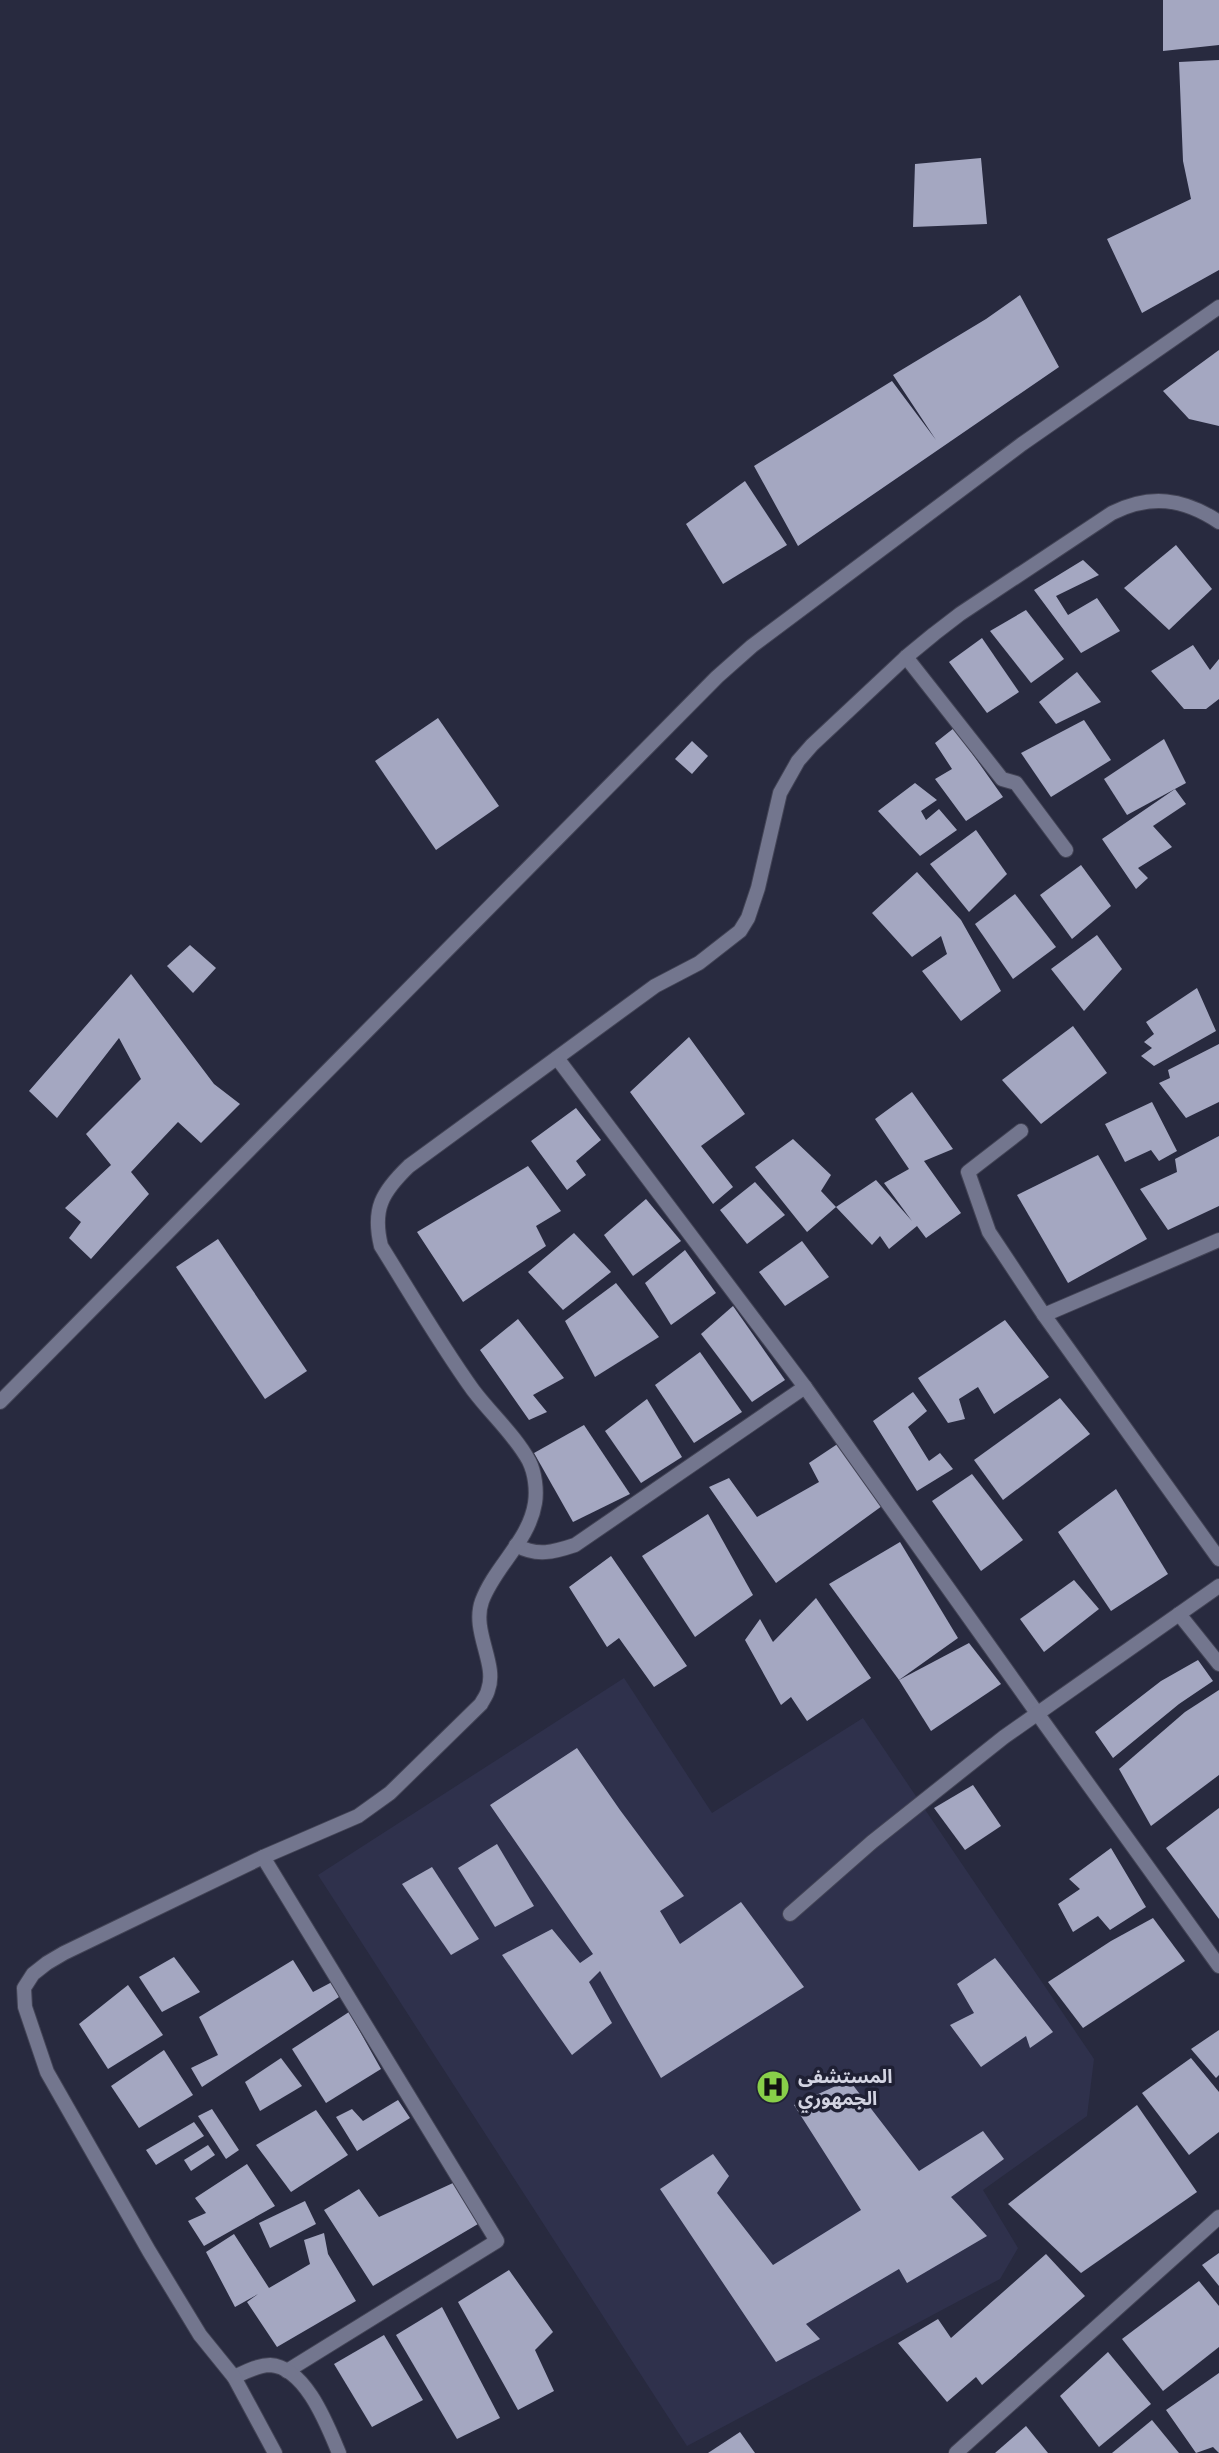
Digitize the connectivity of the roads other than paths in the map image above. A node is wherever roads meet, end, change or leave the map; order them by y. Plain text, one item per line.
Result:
1 (1219, 307) edge
2 (1219, 522) edge
3 (906, 657) junction
4 (1066, 850) dead end
5 (557, 1058) junction
6 (1021, 1131) dead end
7 (1219, 1240) edge
8 (1044, 1315) junction
9 (805, 1387) junction
10 (0, 1402) edge
11 (516, 1545) junction
12 (1219, 1559) edge
13 (1219, 1586) edge
14 (1179, 1614) junction
15 (1219, 1664) edge
16 (1037, 1713) junction
17 (263, 1857) junction
18 (790, 1914) dead end
19 (1219, 1966) edge
20 (1219, 2217) edge
21 (287, 2371) junction
22 (234, 2377) junction
23 (275, 2453) edge
24 (339, 2453) edge
25 (957, 2453) edge

1 - 10 street
2 - 3 street
3 - 4 street
3 - 5 street
5 - 9 street
5 - 11 street
6 - 8 street
7 - 8 street
8 - 12 street
9 - 11 street
9 - 16 street
11 - 17 street
13 - 14 street
14 - 15 street
14 - 16 street
16 - 18 street
16 - 19 street
17 - 21 street
17 - 22 street
20 - 25 street
21 - 22 street
21 - 24 street
22 - 23 street

